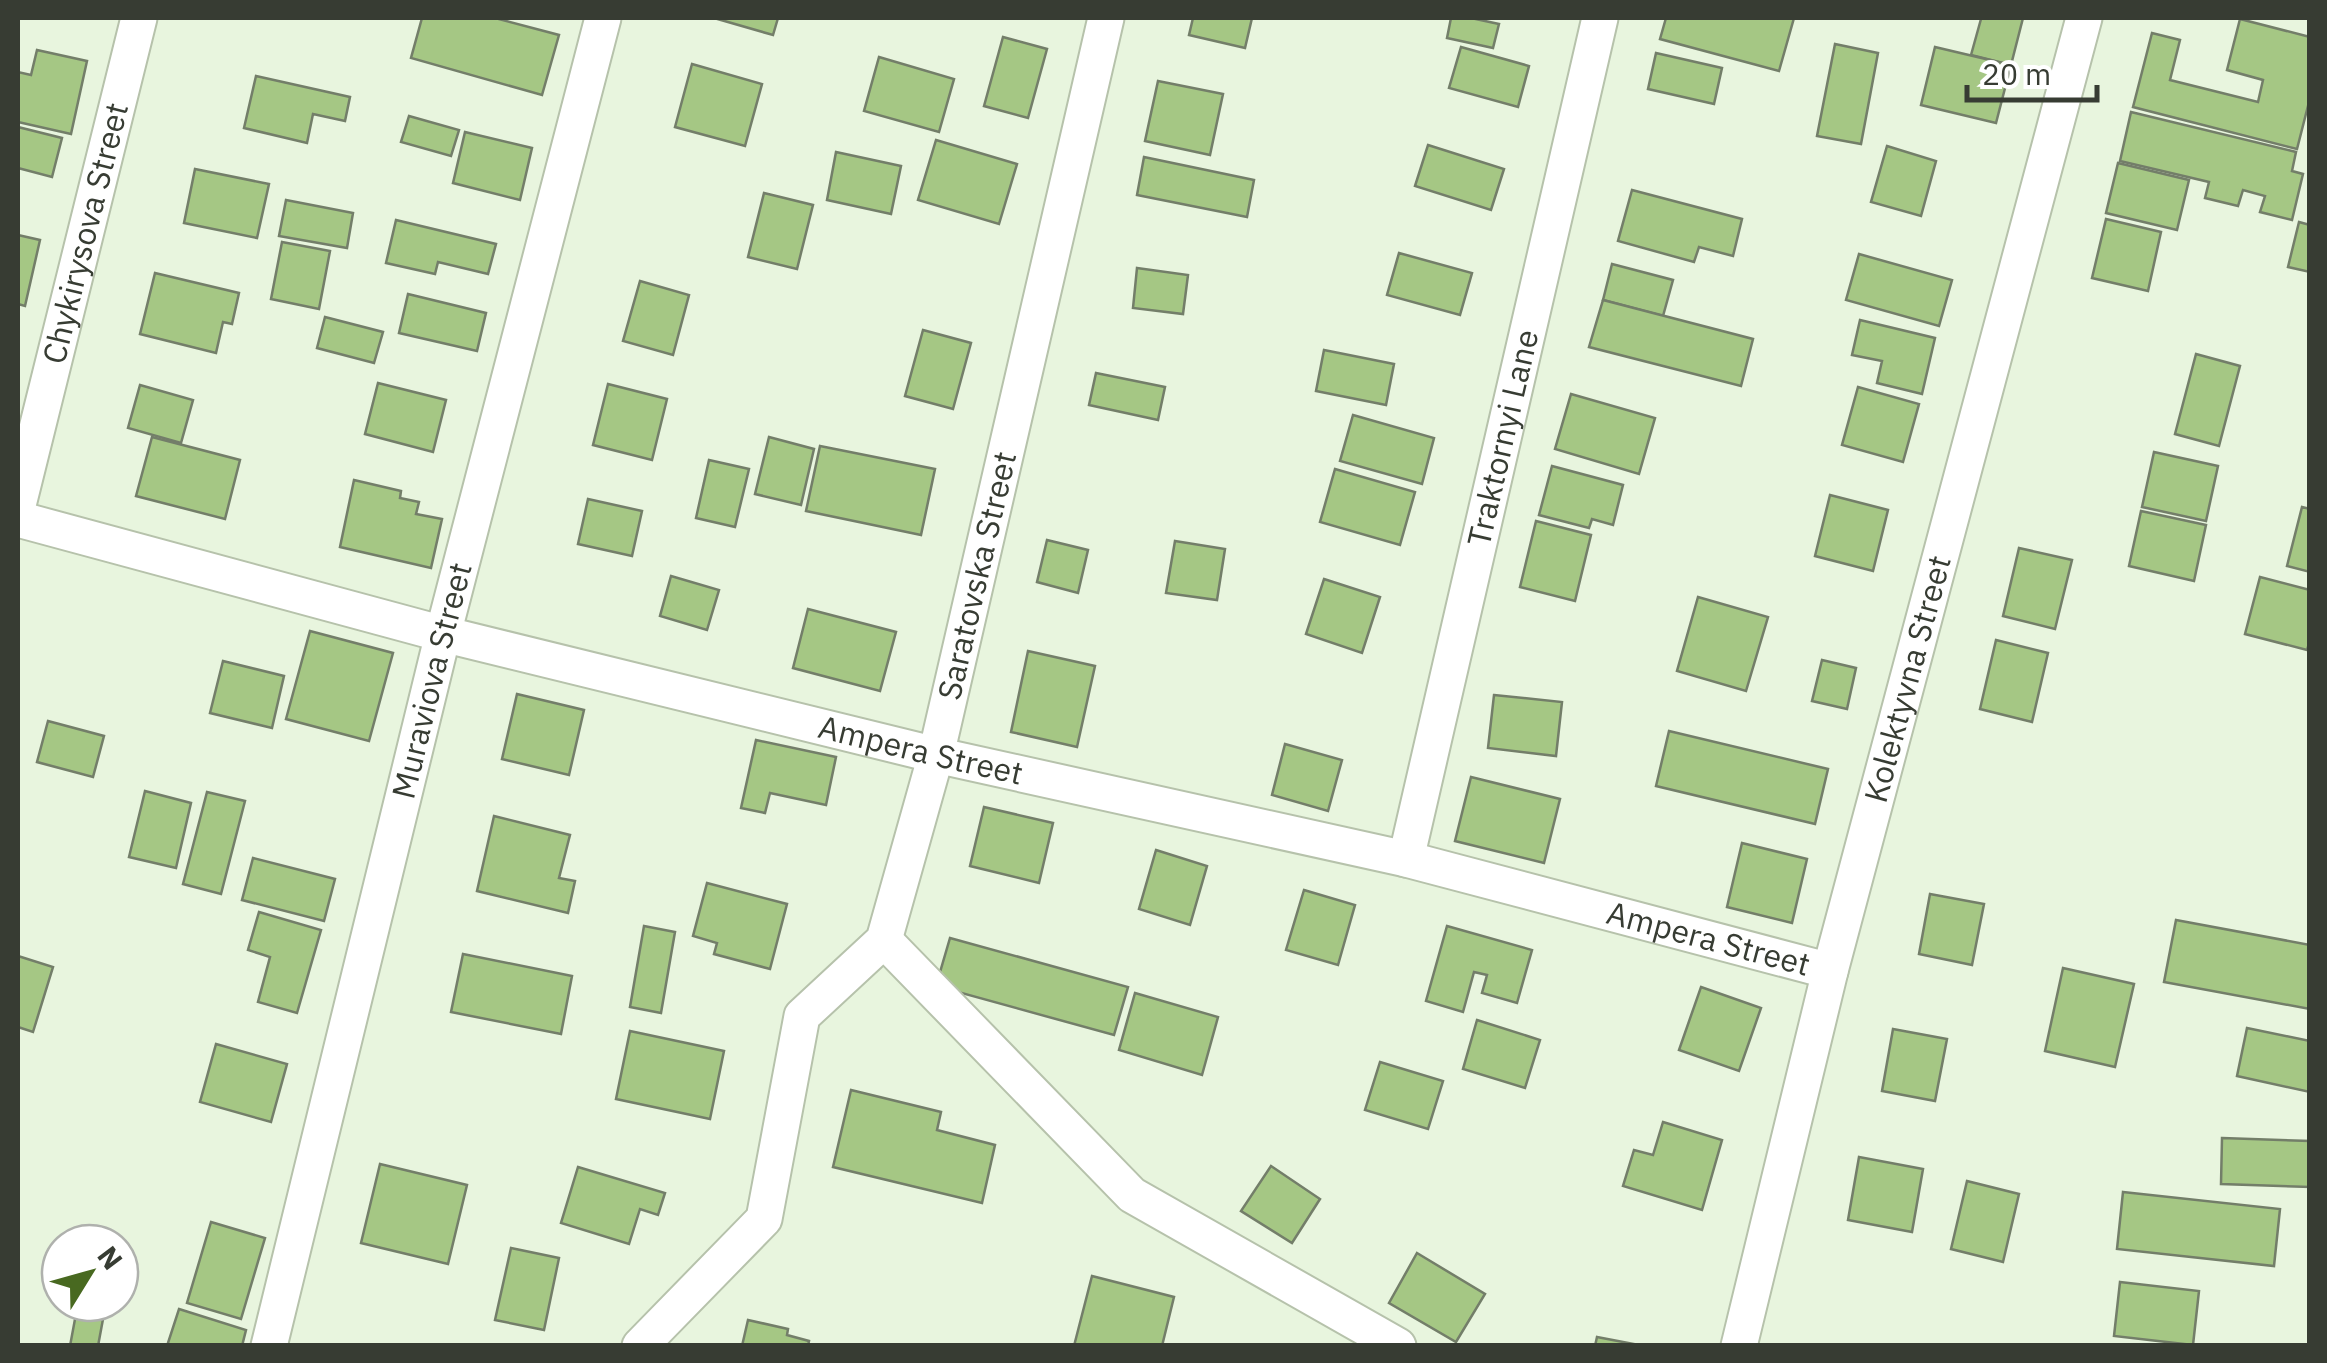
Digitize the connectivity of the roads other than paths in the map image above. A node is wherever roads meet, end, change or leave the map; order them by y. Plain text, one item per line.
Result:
1 (139, 18) edge
2 (602, 18) edge
3 (1106, 18) edge
4 (1600, 18) edge
5 (2084, 18) edge
6 (18, 505) edge
7 (18, 519) edge
8 (443, 634) junction
9 (936, 754) junction
10 (1406, 859) junction
11 (884, 940) junction
12 (1830, 971) junction
13 (269, 1346) edge
14 (640, 1346) edge
15 (1398, 1346) edge
16 (1738, 1346) edge

1 - 6 street, Chykirysova Street
2 - 8 street, Muraviova Street
3 - 9 street, Saratovska Street
4 - 10 street, Traktornyi Lane
5 - 12 street, Kolektyvna Street
7 - 8 street, Ampera Street
8 - 9 street, Ampera Street
8 - 13 street, Muraviova Street
9 - 10 street, Ampera Street
9 - 11 street, Saratovska Street
10 - 12 street, Ampera Street
11 - 14 street
11 - 15 street
12 - 16 street, Kolektyvna Street

